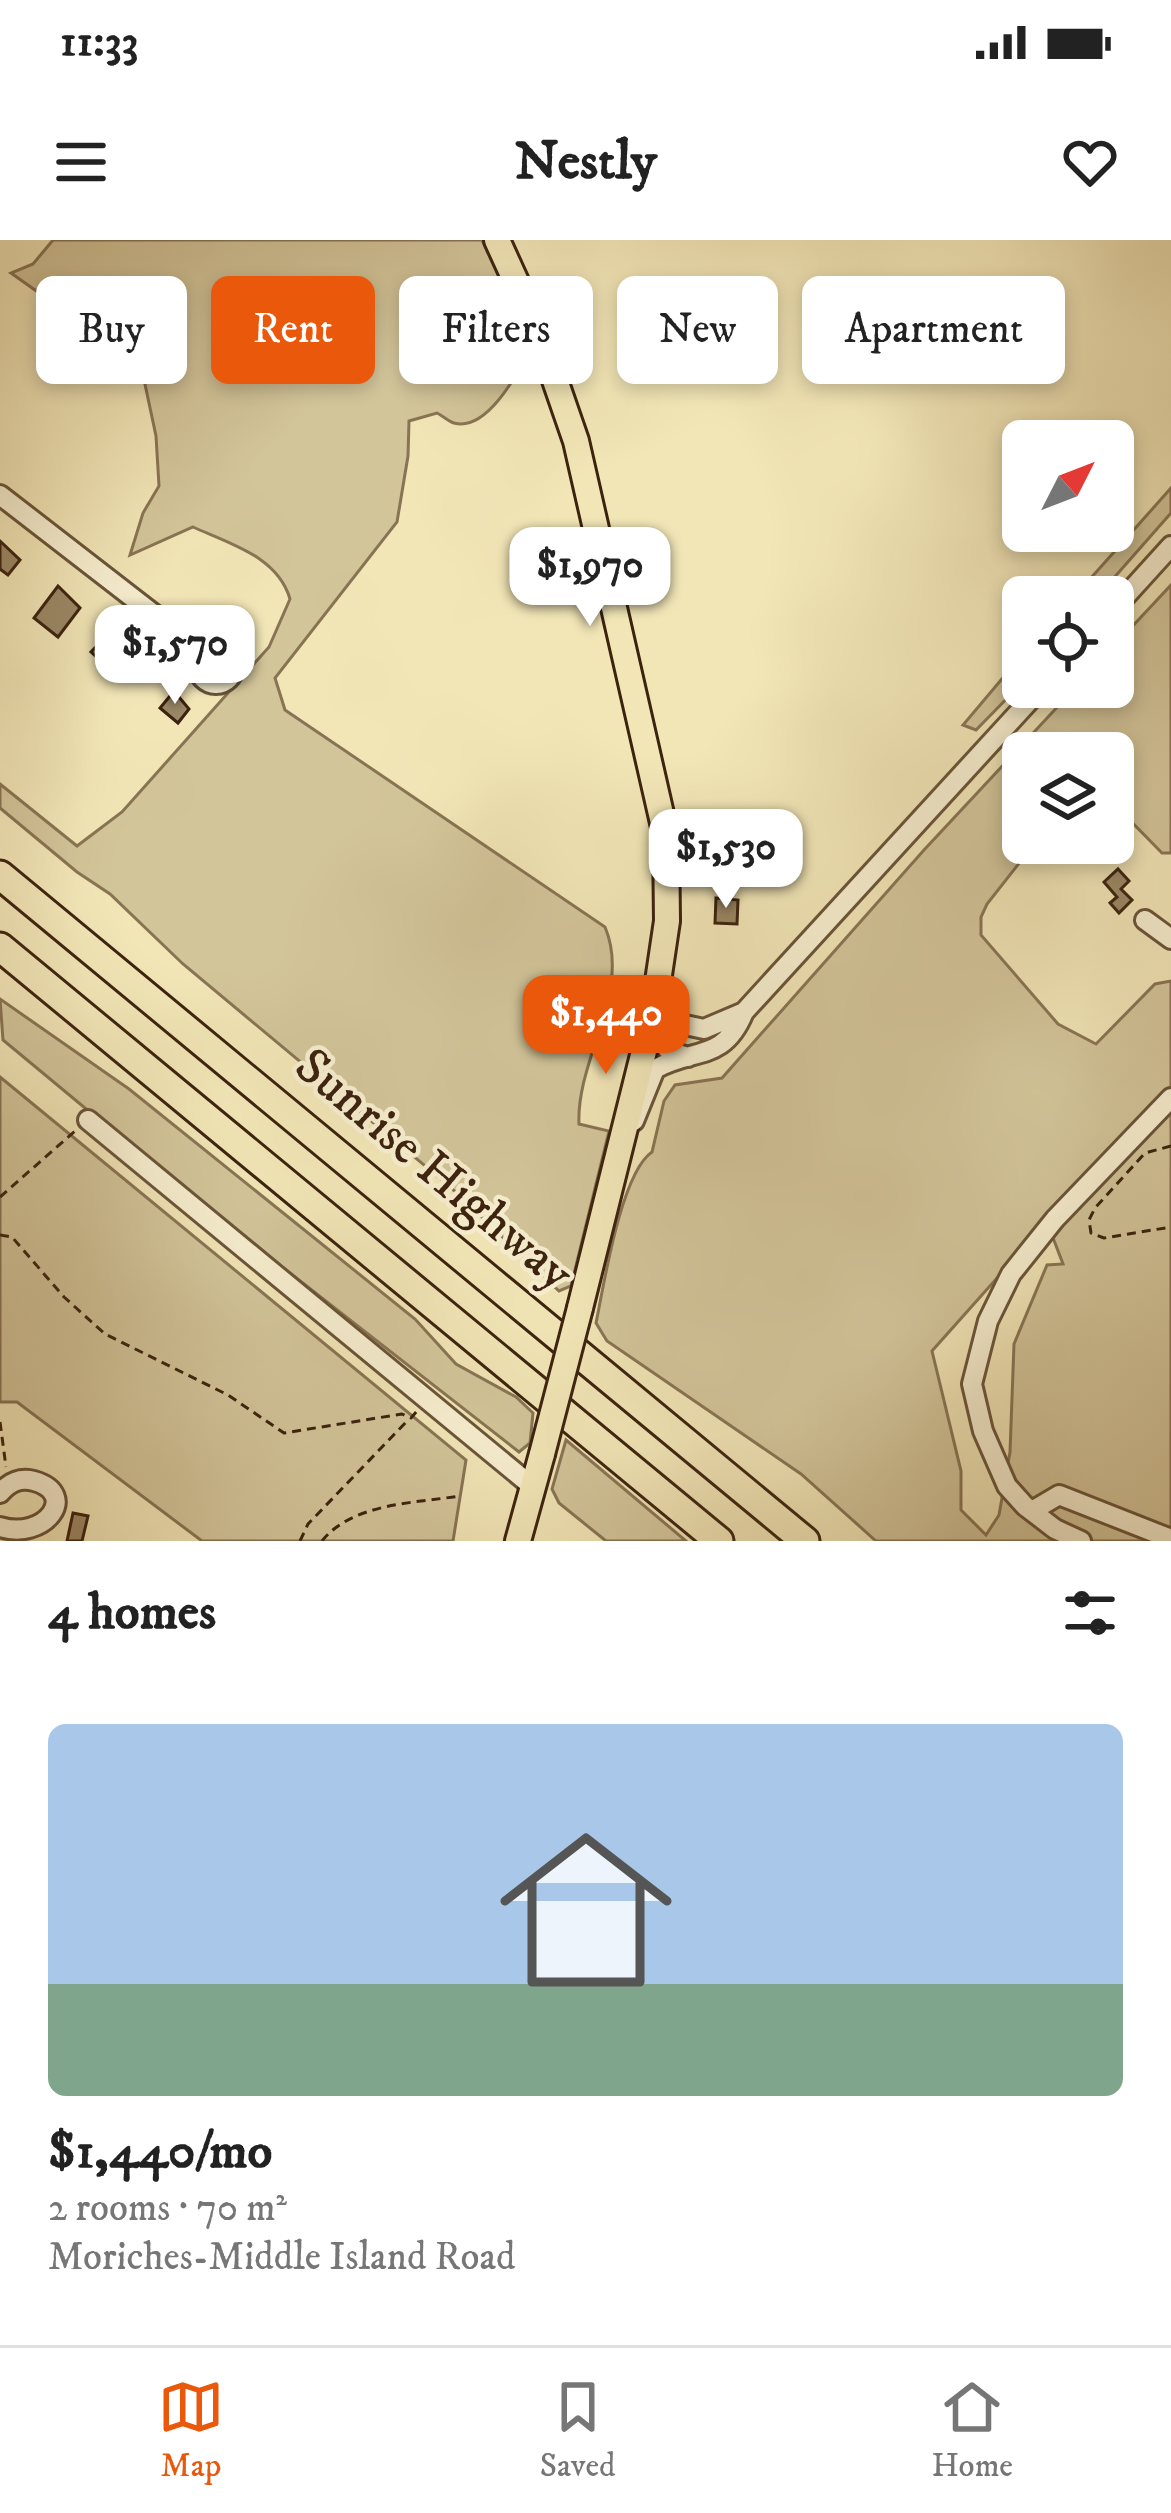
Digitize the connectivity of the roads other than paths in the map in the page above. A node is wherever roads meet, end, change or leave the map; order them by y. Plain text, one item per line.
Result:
1 (497, 240) edge
2 (0, 495) edge
3 (1171, 547) edge
4 (1134, 587) edge
5 (204, 653) dead end
6 (1023, 708) edge
7 (0, 875) edge
8 (1145, 920) dead end
9 (1171, 939) edge
10 (0, 947) edge
11 (743, 1012) junction
12 (650, 1027) junction
13 (688, 1057) junction
14 (1171, 1098) edge
15 (88, 1120) road end
16 (620, 1142) junction
17 (533, 1487) junction
18 (4, 1490) edge
19 (1032, 1511) junction
20 (0, 1527) edge
21 (1171, 1539) edge
22 (34, 1540) edge
23 (518, 1541) edge
24 (719, 1541) edge
25 (805, 1541) edge
26 (1081, 1541) edge

1 - 12 main road
2 - 5 street
3 - 4 street
6 - 11 street
7 - 25 highway, Sunrise Highway
8 - 9 street
10 - 24 highway, Sunrise Highway
11 - 12 street
11 - 13 street
12 - 13 street
12 - 16 main road
13 - 16 street
14 - 19 street
15 - 17 street
16 - 17 main road, bridge
17 - 23 main road
18 - 22 street
19 - 21 street
19 - 26 street
20 - 22 street

